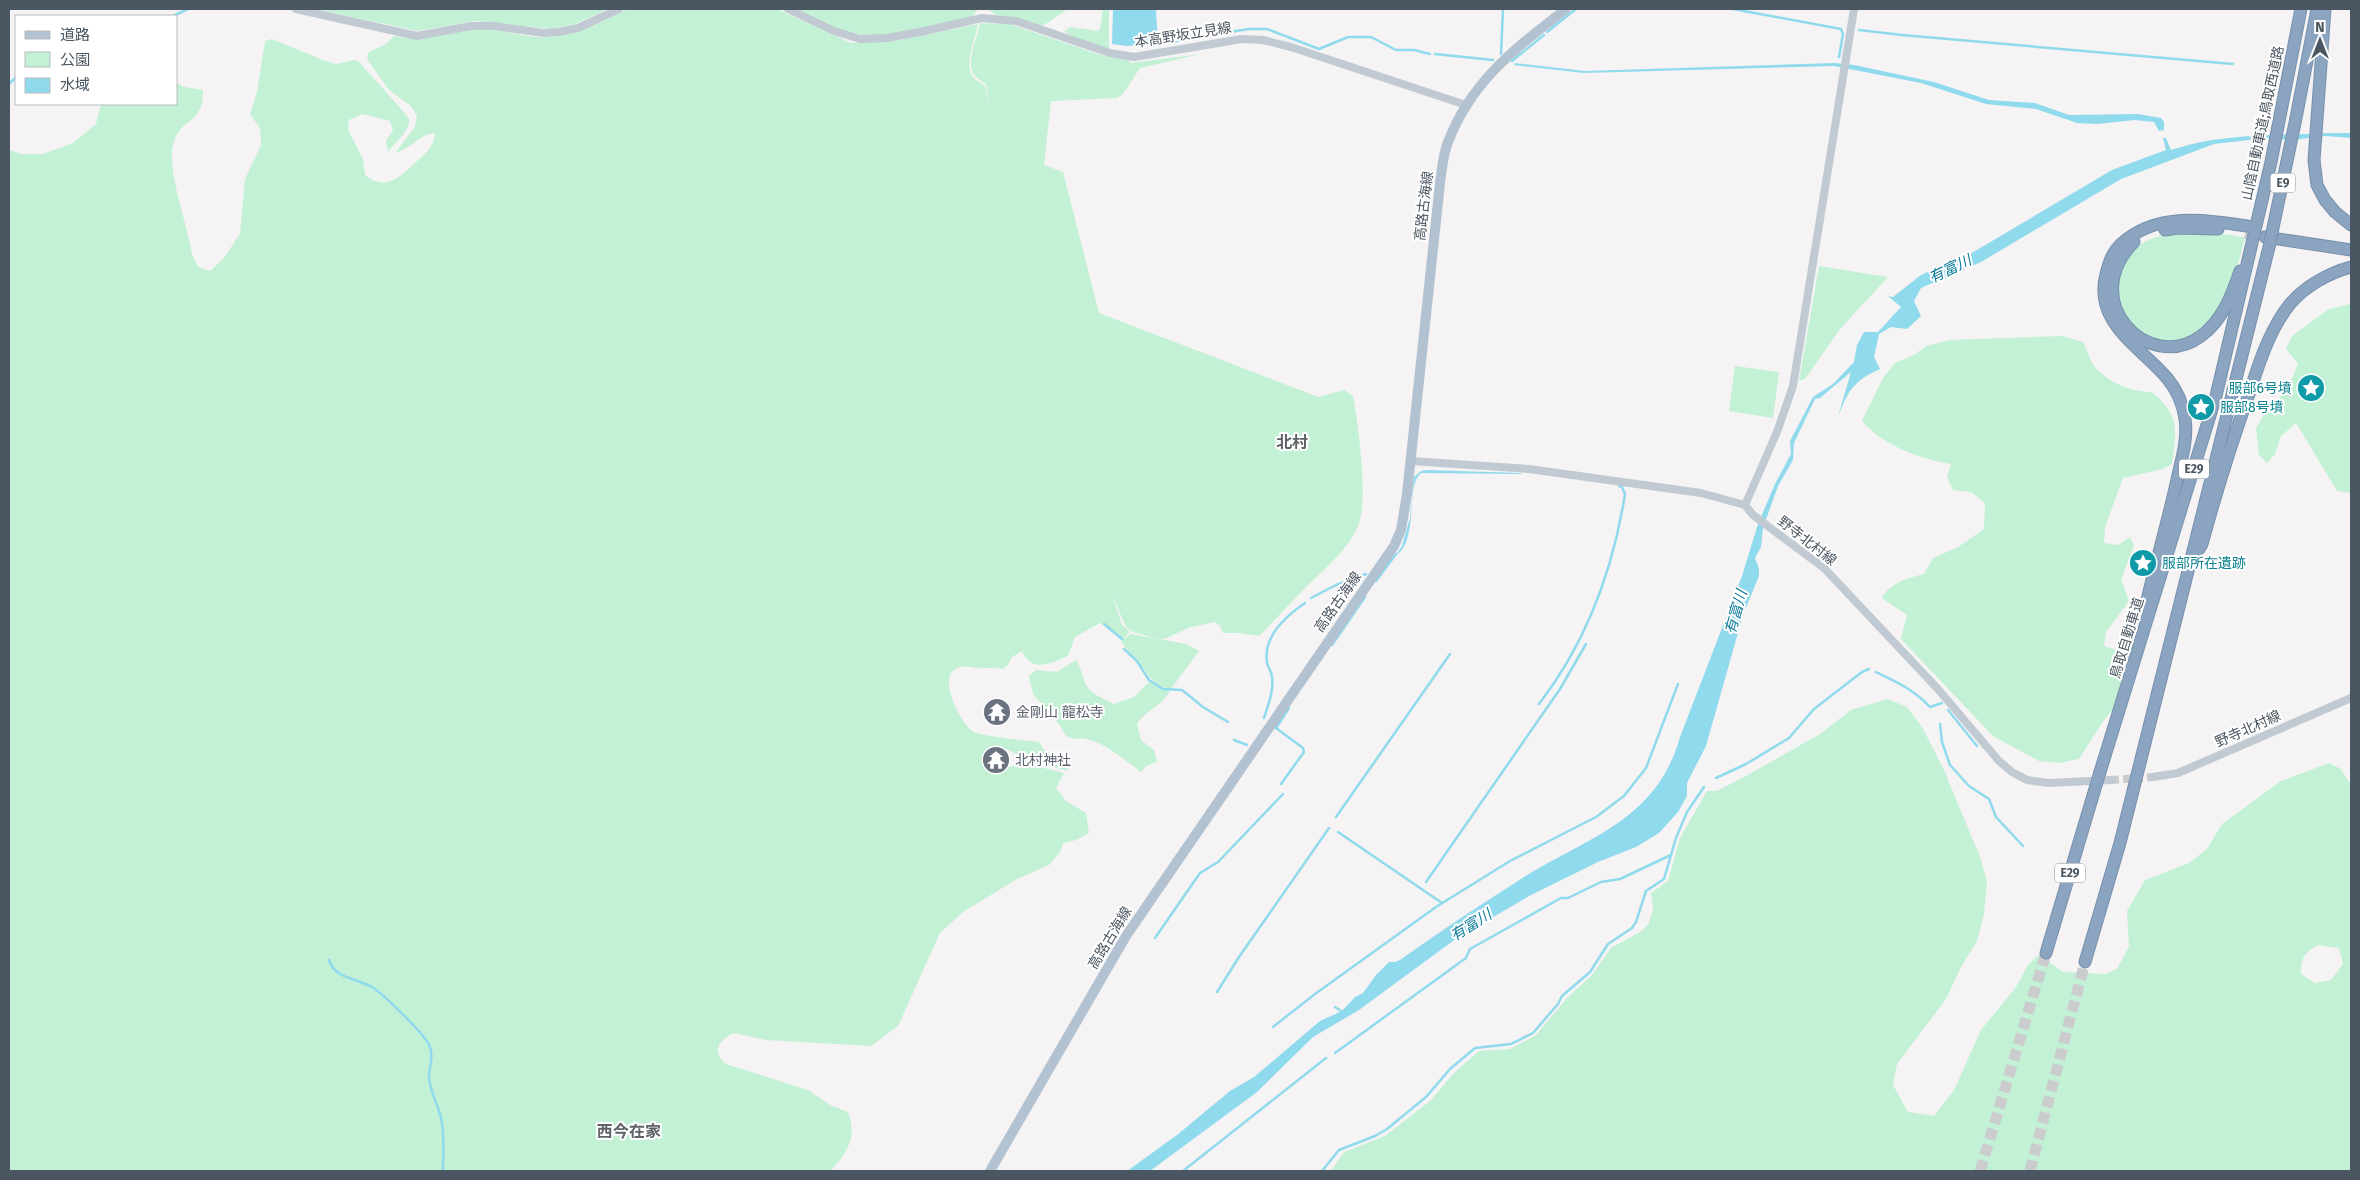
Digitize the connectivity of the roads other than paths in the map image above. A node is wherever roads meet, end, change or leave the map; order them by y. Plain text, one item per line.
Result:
1 (296, 9) edge
2 (620, 9) edge
3 (788, 9) edge
4 (1566, 9) edge
5 (1854, 9) edge
6 (2301, 9) edge
7 (2316, 9) edge
8 (2325, 9) edge
9 (1466, 106) junction
10 (2261, 207) junction
11 (2351, 225) edge
12 (2267, 238) junction
13 (2351, 242) edge
14 (2252, 243) joint
15 (2351, 250) edge
16 (2351, 268) edge
17 (1411, 461) junction
18 (1745, 505) junction
19 (2187, 570) junction
20 (2126, 692) junction
21 (2351, 698) edge
22 (2153, 777) tunnel mouth
23 (2111, 780) tunnel mouth
24 (2046, 953) tunnel mouth
25 (2085, 962) tunnel mouth
26 (990, 1171) edge

1 - 2 street
3 - 9 street, 本高野坂立見線
4 - 9 main road, 高路古海線
5 - 18 street
6 - 10 highway, 山陰自動車道;鳥取西道路 / E9
7 - 12 highway, E9, bridge
8 - 11 highway
9 - 17 main road, 高路古海線
10 - 14 highway, 山陰自動車道;鳥取西道路 / E9
10 - 20 highway
12 - 13 highway
12 - 15 highway
12 - 19 highway, E29
14 - 20 highway, 鳥取自動車道 / E29
16 - 19 highway
17 - 18 street
17 - 26 main road, 高路古海線
18 - 23 street, 野寺北村線
19 - 25 highway, E29
20 - 24 highway, 鳥取自動車道 / E29, bridge
21 - 22 street, 野寺北村線

